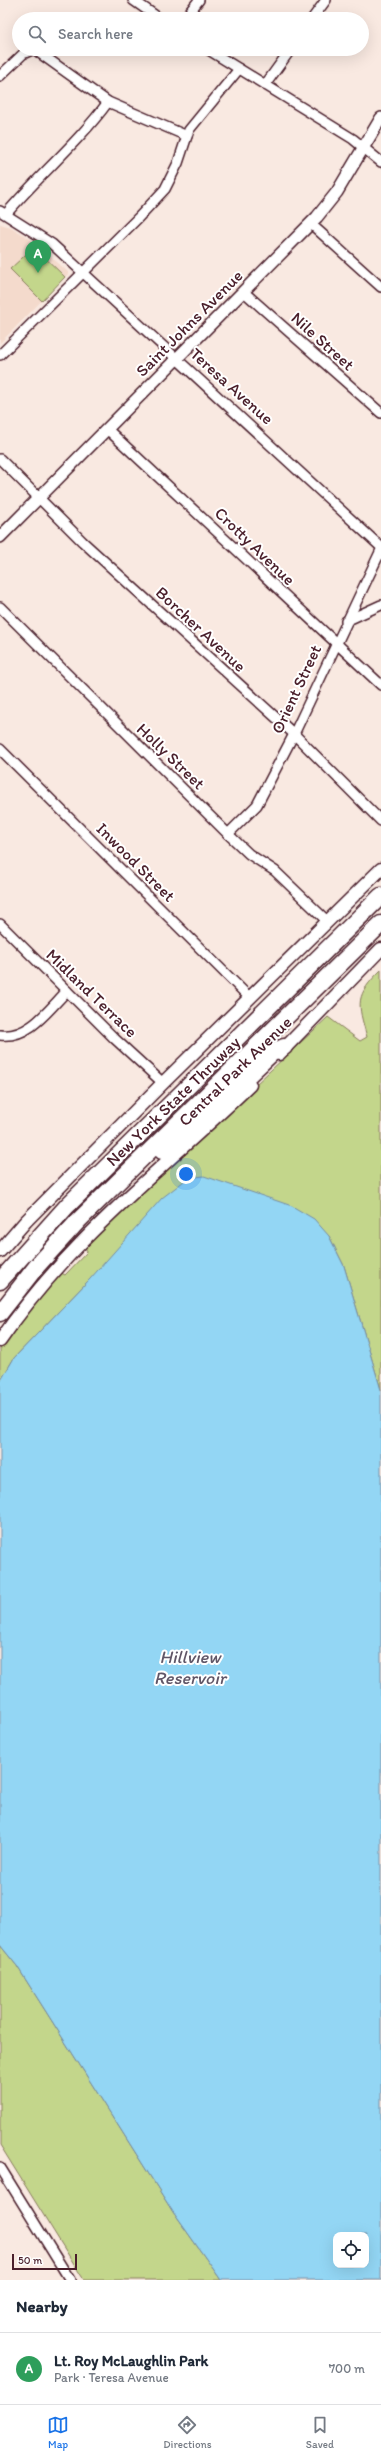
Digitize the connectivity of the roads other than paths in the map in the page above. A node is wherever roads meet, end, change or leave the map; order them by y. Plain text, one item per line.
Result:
1 (133, 0) edge
2 (199, 0) edge
3 (326, 0) edge
4 (150, 12) edge
5 (190, 12) edge
6 (317, 12) edge
7 (21, 56) edge
8 (44, 56) edge
9 (218, 56) edge
10 (286, 56) edge
11 (239, 69) junction
12 (0, 76) edge
13 (265, 85) junction
14 (108, 102) junction
15 (381, 118) edge
16 (186, 136) junction
17 (364, 148) junction
18 (381, 162) edge
19 (3, 212) edge
20 (311, 224) junction
21 (84, 272) junction
22 (381, 287) edge
23 (244, 292) junction
24 (0, 355) edge
25 (177, 359) junction
26 (381, 413) edge
27 (107, 429) junction
28 (0, 459) edge
29 (40, 497) junction
30 (0, 537) edge
31 (381, 548) edge
32 (381, 605) edge
33 (0, 607) edge
34 (346, 621) junction
35 (336, 643) junction
36 (381, 685) edge
37 (294, 734) junction
38 (0, 749) edge
39 (381, 821) edge
40 (228, 834) junction
41 (381, 869) edge
42 (381, 896) edge
43 (327, 921) junction
44 (0, 924) edge
45 (381, 924) edge
46 (381, 949) edge
47 (67, 991) junction
48 (250, 998) junction
49 (0, 1035) edge
50 (284, 1047) junction
51 (163, 1083) junction
52 (137, 1162) junction
53 (0, 1251) edge
54 (0, 1281) edge
55 (0, 1313) edge
56 (0, 1341) edge
57 (0, 2167) edge
58 (70, 2280) edge

1 - 4 street
2 - 5 street
3 - 6 street
7 - 12 street
8 - 14 street
9 - 11 street
10 - 13 street
11 - 13 street
11 - 16 street
13 - 17 street
14 - 16 street
14 - 19 street
15 - 17 street, Saint Johns Avenue
16 - 21 street
17 - 18 street
17 - 20 street, Saint Johns Avenue
19 - 21 street, Teresa Avenue
20 - 22 street
20 - 23 street, Saint Johns Avenue
21 - 24 street
21 - 25 street, Teresa Avenue
23 - 25 street, Saint Johns Avenue
23 - 26 street, Nile Street
25 - 27 street, Saint Johns Avenue
25 - 31 street, Teresa Avenue
27 - 29 street, Saint Johns Avenue
27 - 35 street, Crotty Avenue
28 - 29 street, Borcher Avenue
29 - 30 street, Saint Johns Avenue
29 - 37 street, Borcher Avenue
31 - 34 street, Orient Street
32 - 34 street
33 - 40 street, Holly Street
34 - 35 street, Orient Street
35 - 36 street, Crotty Avenue
35 - 37 street, Orient Street
37 - 39 street, Borcher Avenue
37 - 40 street, Orient Street
38 - 48 street, Inwood Street
40 - 43 street, Holly Street
41 - 43 main road
42 - 54 highway, New York State Thruway
43 - 48 main road
44 - 47 street, Midland Terrace
45 - 52 highway, New York State Thruway
46 - 50 main road, Central Park Avenue
47 - 49 street
47 - 51 street, Midland Terrace
48 - 51 main road
50 - 52 highway
50 - 56 main road, Central Park Avenue
51 - 53 main road
52 - 55 highway, New York State Thruway
57 - 58 street

